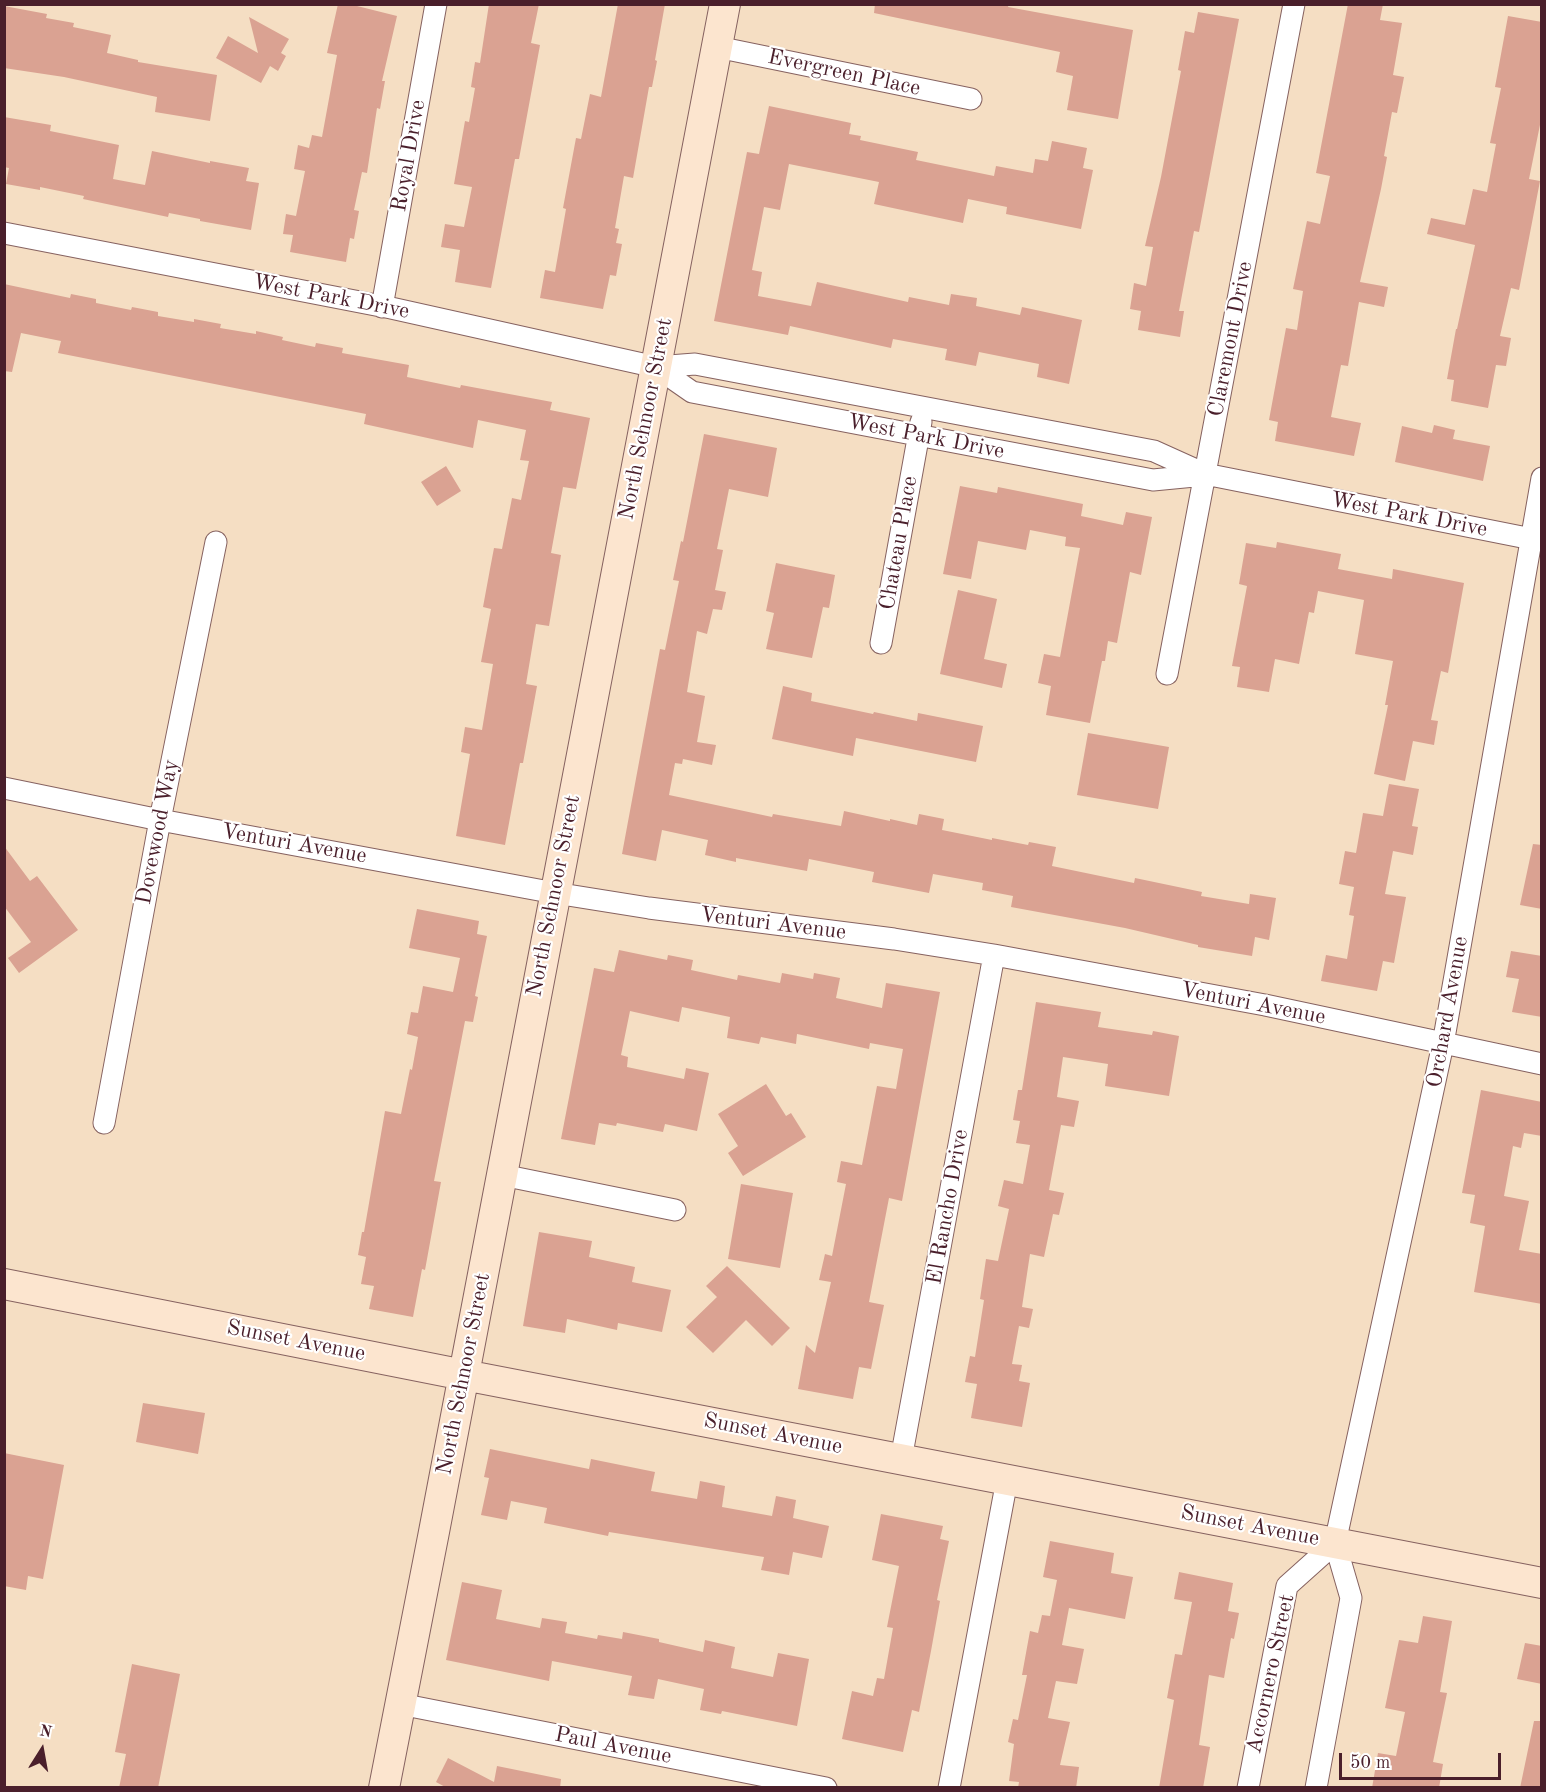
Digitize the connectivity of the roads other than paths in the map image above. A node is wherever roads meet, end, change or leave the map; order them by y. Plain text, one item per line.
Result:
1 (436, 4) edge
2 (725, 4) edge
3 (1294, 4) edge
4 (717, 47) junction
5 (971, 99) dead end
6 (4, 233) edge
7 (382, 307) junction
8 (656, 367) junction
9 (924, 407) junction
10 (919, 436) junction
11 (1205, 474) junction
12 (1542, 478) edge
13 (1536, 540) edge
14 (216, 542) dead end
15 (881, 643) dead end
16 (1167, 674) dead end
17 (4, 788) edge
18 (160, 820) junction
19 (555, 892) junction
20 (994, 955) junction
21 (1443, 1044) junction
22 (1542, 1064) edge
23 (104, 1123) dead end
24 (502, 1176) junction
25 (675, 1210) dead end
26 (4, 1284) edge
27 (464, 1375) junction
28 (902, 1459) junction
29 (1007, 1480) junction
30 (1335, 1543) junction
31 (1542, 1583) edge
32 (400, 1704) junction
33 (384, 1788) edge
34 (826, 1788) edge
35 (949, 1788) edge
36 (1248, 1788) edge
37 (1316, 1788) edge

1 - 7 street, Royal Drive
2 - 4 street, North Schnoor Street
3 - 11 street, Claremont Drive
4 - 5 street, Evergreen Place
4 - 8 street, North Schnoor Street
6 - 7 street, West Park Drive
7 - 8 street, West Park Drive
8 - 9 street, West Park Drive
8 - 10 street, West Park Drive
8 - 19 street, North Schnoor Street
9 - 10 street, Chateau Place
9 - 11 street, West Park Drive
10 - 11 street, West Park Drive
10 - 15 street, Chateau Place
11 - 13 street, West Park Drive
11 - 16 street, Claremont Drive
12 - 13 street, Orchard Avenue
13 - 21 street, Orchard Avenue
14 - 18 street, Dovewood Way
17 - 18 street, Venturi Avenue
18 - 19 street, Venturi Avenue
18 - 23 street, Dovewood Way
19 - 20 street, Venturi Avenue
19 - 24 street, North Schnoor Street
20 - 21 street, Venturi Avenue
20 - 28 street, El Rancho Drive
21 - 22 street, Venturi Avenue
21 - 30 street, Orchard Avenue
24 - 25 street
24 - 27 street, North Schnoor Street
26 - 27 street, Sunset Avenue
27 - 28 street, Sunset Avenue
27 - 32 street, North Schnoor Street
28 - 29 street, Sunset Avenue
29 - 30 street, Sunset Avenue
29 - 35 street
30 - 31 street, Sunset Avenue
30 - 36 street, Accornero Street
30 - 37 street
32 - 33 street, North Schnoor Street
32 - 34 street, Paul Avenue

